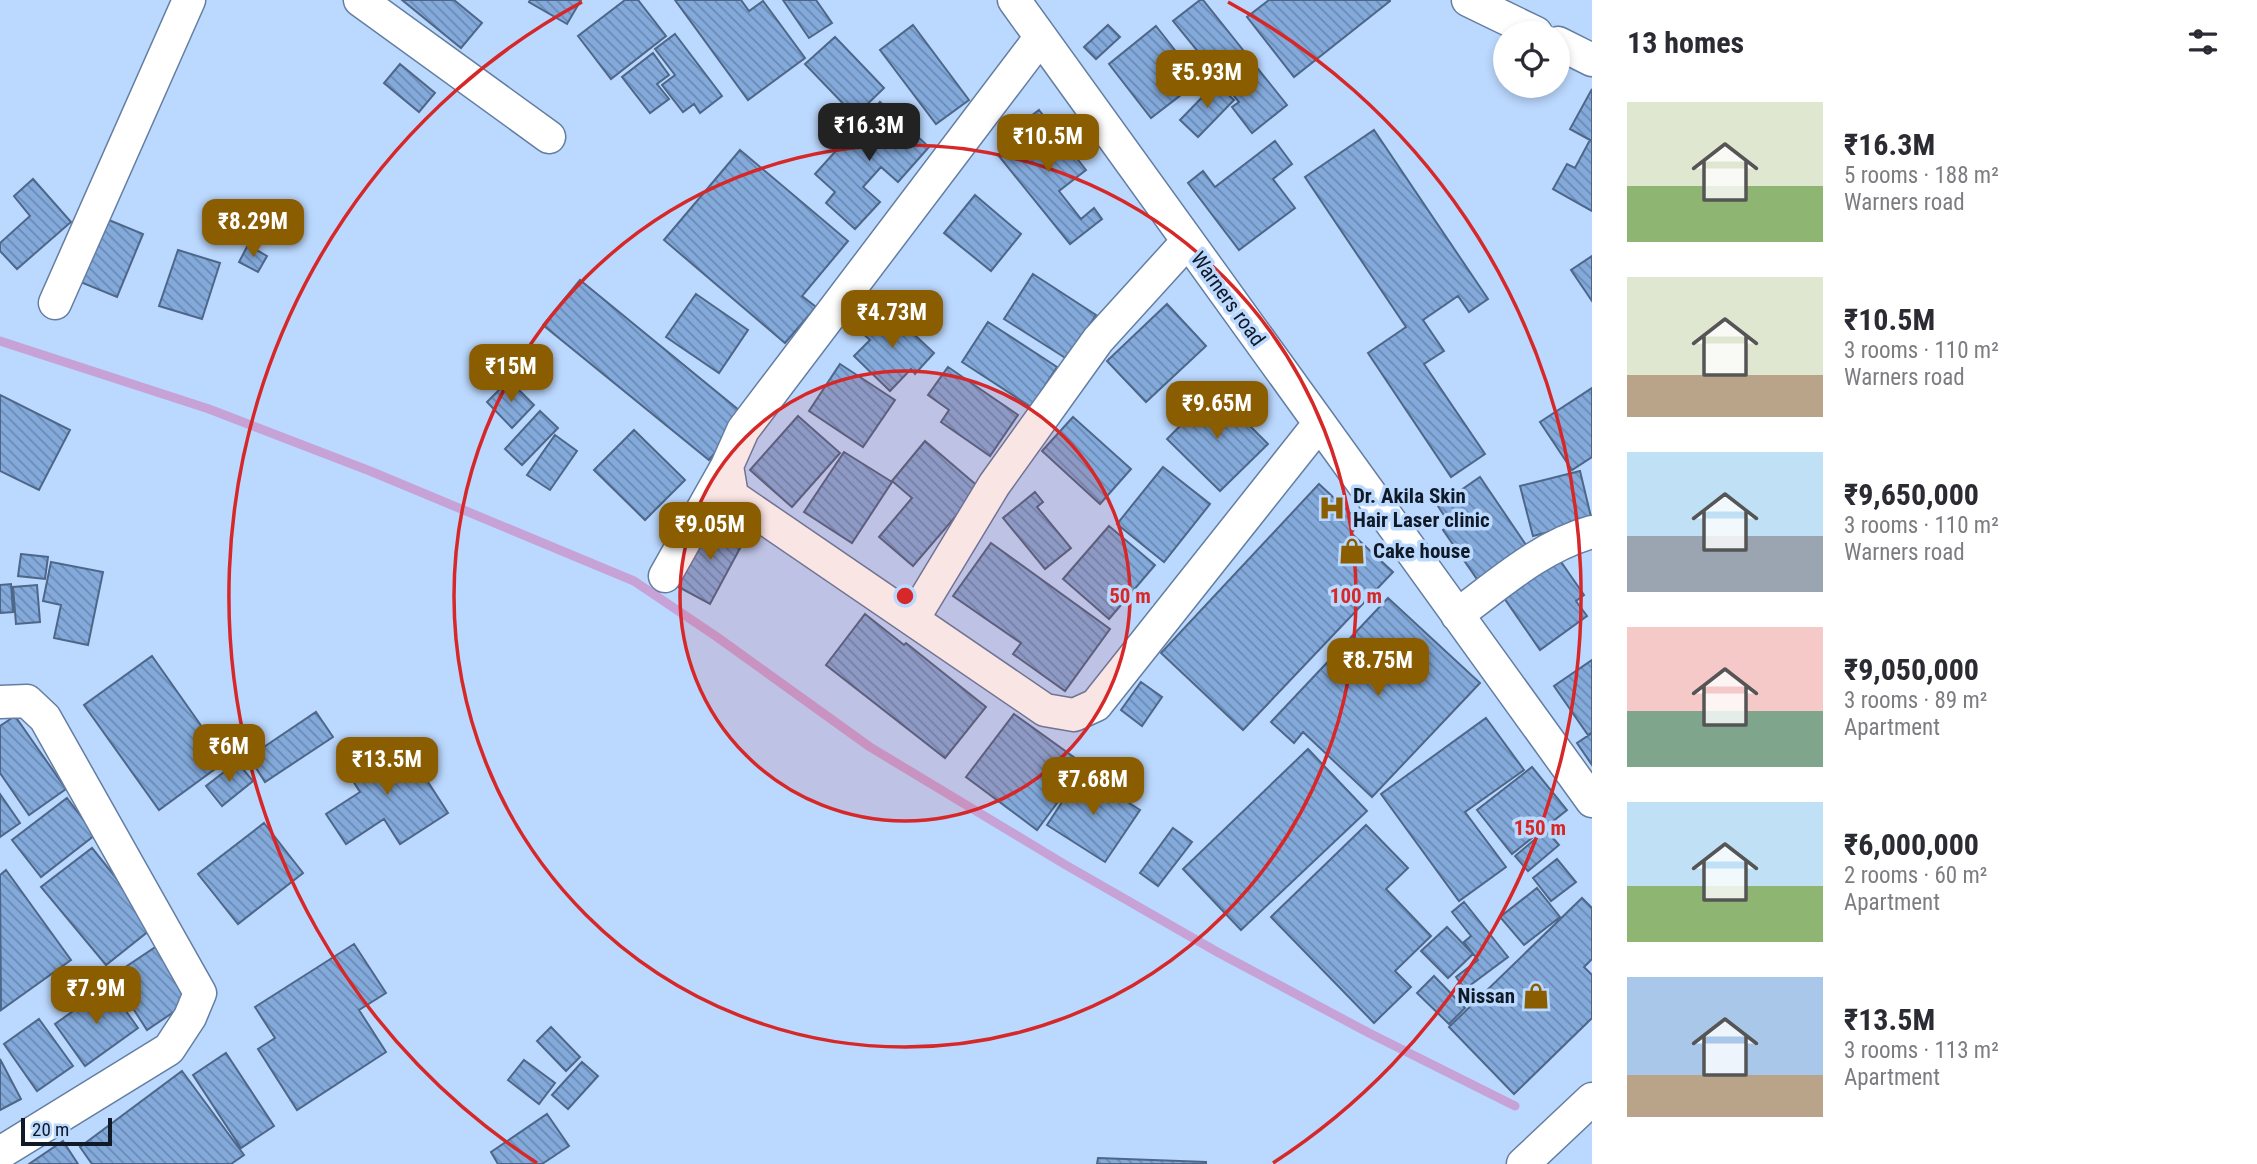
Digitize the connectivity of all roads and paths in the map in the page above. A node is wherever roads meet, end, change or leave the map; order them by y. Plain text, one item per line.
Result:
1 (189, 0) edge
2 (360, 0) edge
3 (1014, 0) edge
4 (1468, 0) edge
5 (1511, 21) edge
6 (1040, 38) junction
7 (1570, 49) edge
8 (1592, 60) edge
9 (549, 136) dead end
10 (1187, 242) junction
11 (55, 303) dead end
12 (1319, 424) junction
13 (727, 466) junction
14 (1592, 533) edge
15 (665, 576) dead end
16 (1457, 615) junction
17 (913, 620) junction
18 (0, 702) edge
19 (1592, 801) edge
20 (1592, 1099) edge
21 (0, 1153) edge
22 (1523, 1164) edge

1 - 11 street
2 - 9 street
3 - 6 street, Warners road
4 - 5 street
6 - 10 street, Warners road
6 - 13 street
7 - 8 street
10 - 12 street, Warners road
10 - 17 street
12 - 16 street, Warners road
12 - 17 street
13 - 15 street
13 - 17 street
14 - 16 street
16 - 19 street, Warners road
18 - 21 street
20 - 22 street

